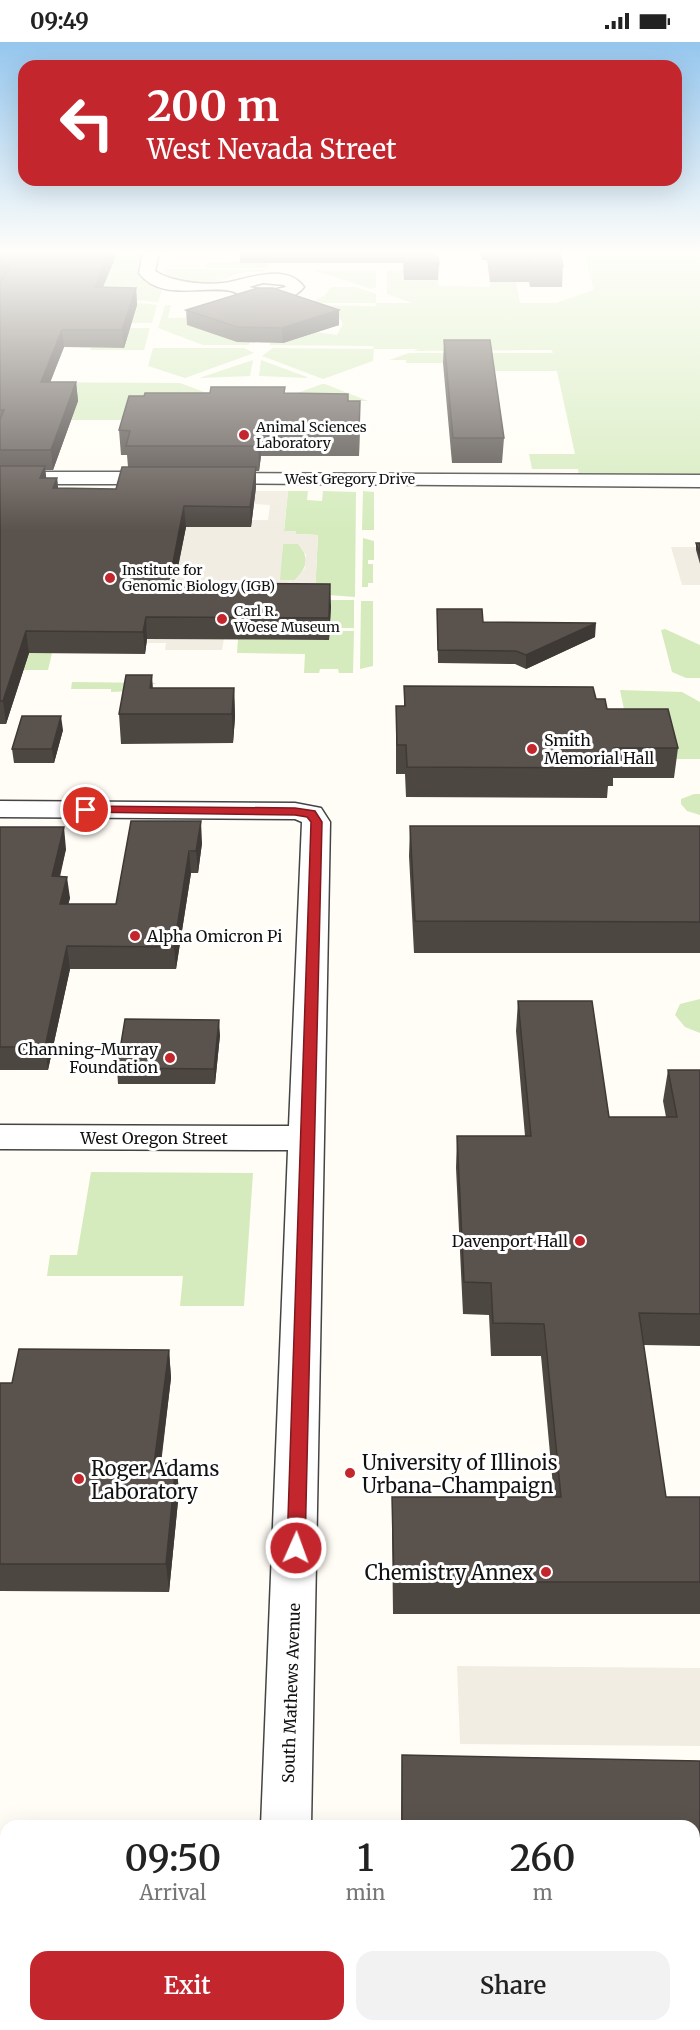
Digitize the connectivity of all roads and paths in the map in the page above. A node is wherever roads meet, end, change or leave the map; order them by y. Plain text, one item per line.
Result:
1 (0, 478) edge
2 (700, 481) edge
3 (0, 809) edge
4 (0, 1137) edge
5 (308, 1138) junction
6 (286, 1820) edge

1 - 2 street, West Gregory Drive
3 - 5 street, South Mathews Avenue
4 - 5 street, West Oregon Street
5 - 6 street, South Mathews Avenue

